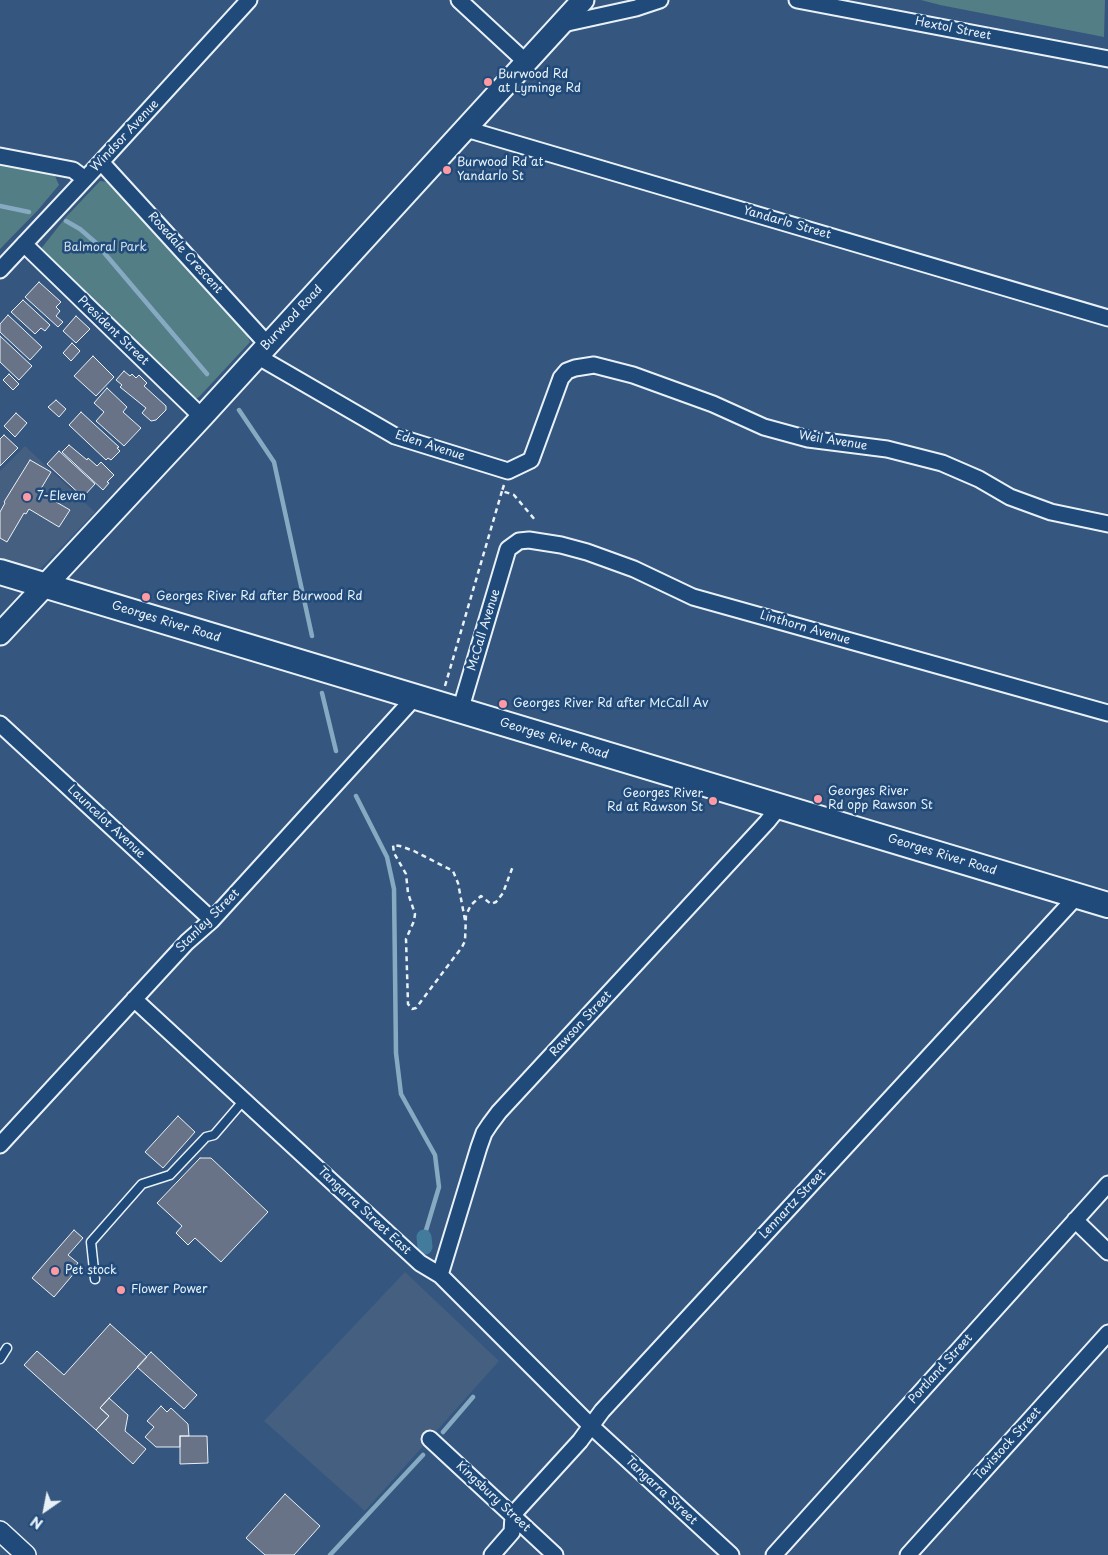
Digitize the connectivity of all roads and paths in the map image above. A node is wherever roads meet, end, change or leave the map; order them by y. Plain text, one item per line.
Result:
1 (249, 0) edge
2 (459, 0) edge
3 (584, 0) edge
4 (660, 0) edge
5 (797, 0) edge
6 (631, 4) edge
7 (563, 24) junction
8 (1108, 59) edge
9 (528, 63) junction
10 (466, 129) junction
11 (0, 156) edge
12 (101, 162) junction
13 (85, 179) junction
14 (24, 244) junction
15 (0, 270) edge
16 (1108, 318) edge
17 (263, 350) junction
18 (561, 378) joint
19 (202, 417) junction
20 (504, 484) dead end
21 (502, 491) junction
22 (536, 521) dead end
23 (1108, 524) edge
24 (508, 549) joint
25 (0, 572) edge
26 (45, 586) junction
27 (0, 634) edge
28 (445, 686) dead end
29 (414, 697) junction
30 (460, 711) junction
31 (1108, 713) edge
32 (0, 724) edge
33 (779, 807) junction
34 (513, 866) dead end
35 (1078, 896) junction
36 (1108, 905) edge
37 (212, 920) junction
38 (465, 920) junction
39 (134, 999) junction
40 (244, 1100) junction
41 (0, 1145) edge
42 (1108, 1184) edge
43 (1075, 1220) junction
44 (1108, 1252) edge
45 (440, 1275) junction
46 (95, 1279) dead end
47 (1108, 1333) edge
48 (7, 1348) dead end
49 (0, 1359) edge
50 (591, 1426) junction
51 (430, 1439) dead end
52 (513, 1516) junction
53 (0, 1531) edge
54 (26, 1555) edge
55 (492, 1555) edge
56 (555, 1555) edge
57 (731, 1555) edge
58 (774, 1555) edge
59 (908, 1555) edge

1 - 12 street, Windsor Avenue
2 - 9 street
3 - 7 main road, Burwood Road
4 - 6 street
5 - 8 street, Hextol Street
6 - 7 street
7 - 9 main road, Burwood Road
9 - 10 main road, Burwood Road
10 - 16 street, Yandarlo Street
10 - 17 main road, Burwood Road
11 - 13 street
12 - 13 street, Windsor Avenue
12 - 17 street, Rosedale Crescent
13 - 14 street, Windsor Avenue
14 - 15 street, Windsor Avenue
14 - 19 street, President Street
17 - 18 street, Eden Avenue
17 - 19 main road, Burwood Road
18 - 23 street, Weil Avenue
19 - 26 main road, Burwood Road
20 - 21 path
21 - 22 path
21 - 28 path
24 - 30 street, McCall Avenue
24 - 31 street, Linthorn Avenue
25 - 26 main road, Georges River Road
26 - 27 main road, Burwood Road
26 - 29 main road, Georges River Road
29 - 30 main road, Georges River Road
29 - 37 street, Stanley Street
30 - 33 main road, Georges River Road
32 - 37 street, Launcelot Avenue
33 - 35 main road, Georges River Road
33 - 45 street, Rawson Street
34 - 38 path
35 - 36 main road, Georges River Road
35 - 50 street, Lennartz Street
37 - 39 street, Stanley Street
38 - 38 path
39 - 40 street, Tangarra Street East
39 - 41 street, Stanley Street
40 - 45 street, Tangarra Street East
40 - 46 lane
42 - 43 street, Portland Street
43 - 44 street
43 - 58 street, Portland Street
45 - 50 street, Tangarra Street East
47 - 59 street, Tavistock Street
48 - 49 lane
50 - 52 street, Lennartz Street
50 - 57 street, Tangarra Street
51 - 52 street, Kingsbury Street
52 - 55 street
52 - 56 street, Kingsbury Street
53 - 54 street

